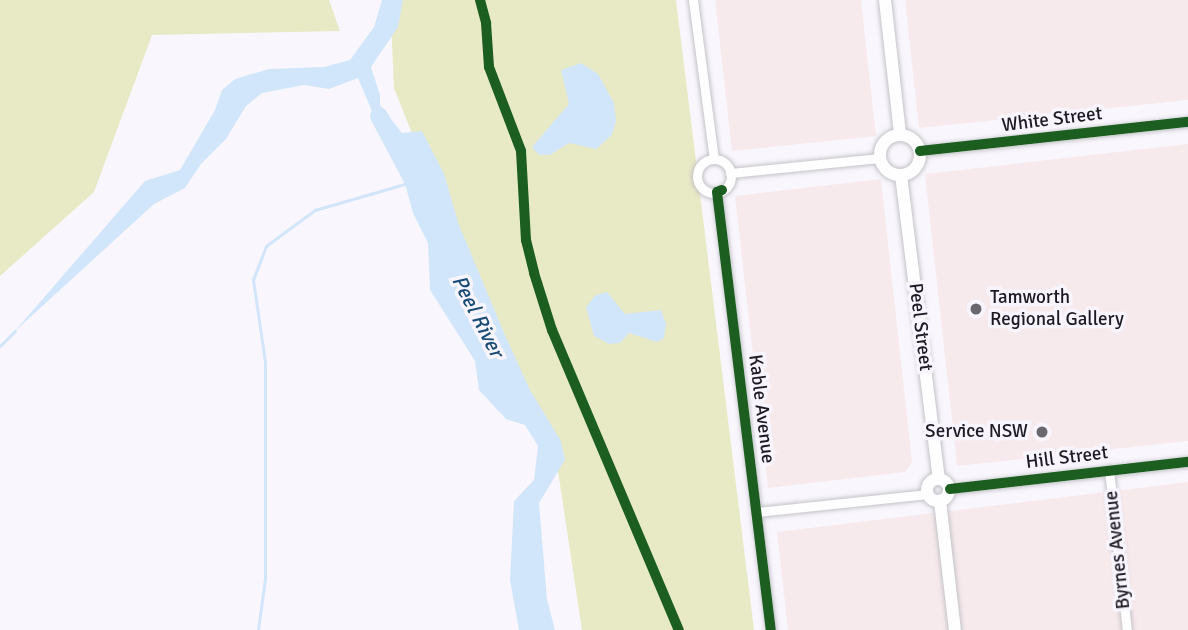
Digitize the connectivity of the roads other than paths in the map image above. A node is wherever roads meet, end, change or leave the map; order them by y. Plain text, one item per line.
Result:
1 (693, 0) edge
2 (885, 0) edge
3 (1188, 122) edge
4 (900, 134) junction
5 (920, 151) junction
6 (880, 158) junction
7 (714, 159) junction
8 (730, 173) junction
9 (901, 175) junction
10 (717, 192) junction
11 (1188, 462) edge
12 (1110, 470) junction
13 (939, 479) junction
14 (950, 489) junction
15 (928, 494) junction
16 (940, 501) junction
17 (757, 513) junction
18 (771, 630) edge
19 (955, 630) edge
20 (1127, 630) edge

1 - 7 street
2 - 4 main road
3 - 5 street, White Street
4 - 5 main road
4 - 6 main road
5 - 9 main road
6 - 8 street
6 - 9 main road
7 - 8 street
7 - 10 street
8 - 10 street
9 - 13 main road, Peel Street
10 - 17 street, Kable Avenue
11 - 12 street, Hill Street
12 - 14 street, Hill Street
12 - 20 street, Byrnes Avenue
13 - 14 main road
13 - 15 main road
14 - 16 main road
15 - 16 main road
15 - 17 street
16 - 19 main road
17 - 18 street, Kable Avenue

